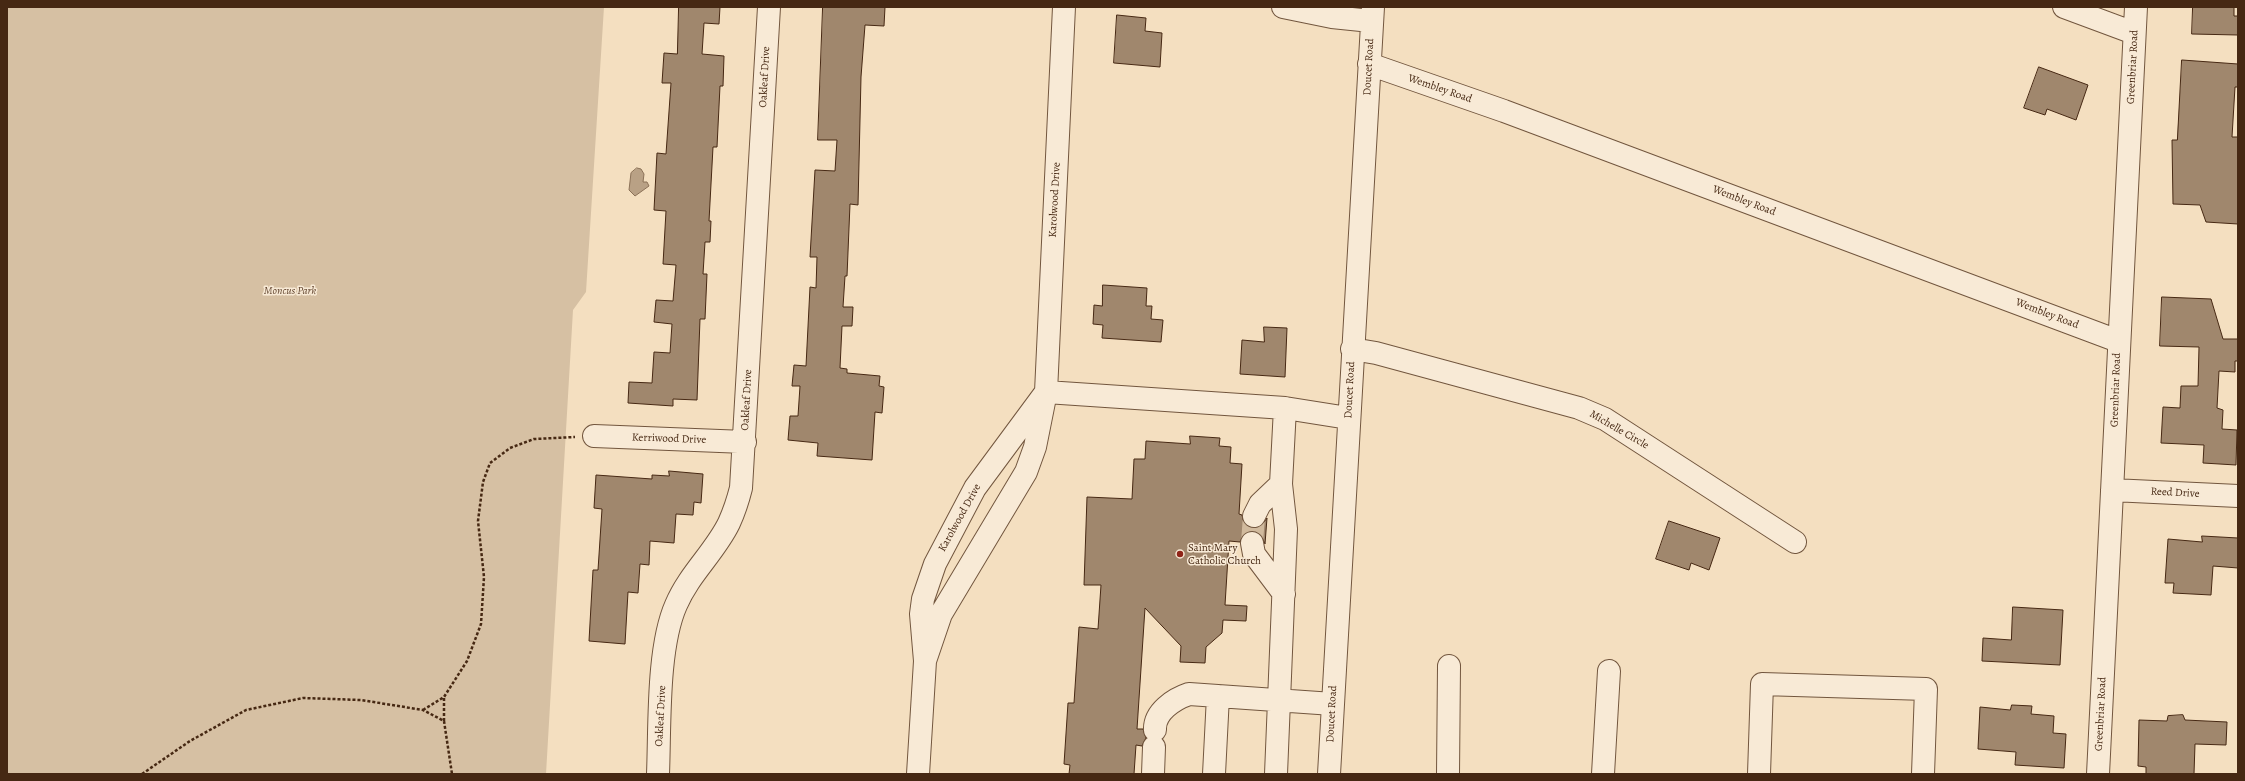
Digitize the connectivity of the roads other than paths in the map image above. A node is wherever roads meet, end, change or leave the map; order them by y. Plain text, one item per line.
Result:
1 (769, 7) edge
2 (1064, 7) edge
3 (1282, 7) edge
4 (2064, 7) edge
5 (2136, 7) edge
6 (1372, 14) edge
7 (2134, 33) junction
8 (1369, 64) junction
9 (2118, 341) junction
10 (1352, 349) junction
11 (1046, 392) junction
12 (1286, 408) junction
13 (1348, 418) junction
14 (594, 436) road end
15 (745, 442) junction
16 (1280, 484) junction
17 (2112, 490) junction
18 (2238, 496) edge
19 (1254, 516) tunnel mouth
20 (1795, 542) dead end
21 (1252, 543) tunnel mouth
22 (1284, 594) junction
23 (925, 661) junction
24 (1449, 666) dead end
25 (1609, 671) dead end
26 (1218, 696) junction
27 (1280, 701) junction
28 (1332, 704) junction
29 (658, 774) edge
30 (918, 774) edge
31 (1153, 774) edge
32 (1214, 774) edge
33 (1276, 774) edge
34 (1329, 774) edge
35 (1448, 774) edge
36 (1603, 774) edge
37 (1759, 774) edge
38 (1923, 774) edge
39 (2098, 774) edge

1 - 15 street, Oakleaf Drive
2 - 11 street, Karolwood Drive
3 - 6 street
4 - 7 street
5 - 7 street, Greenbriar Road
6 - 8 street, Doucet Road
7 - 9 street, Greenbriar Road
8 - 9 street, Wembley Road
8 - 10 street, Doucet Road
9 - 17 street, Greenbriar Road
10 - 13 street, Doucet Road
10 - 20 street, Michelle Circle
11 - 12 street
11 - 23 street, Karolwood Drive
11 - 23 street, Karolwood Drive
12 - 13 street
12 - 16 street
13 - 28 street, Doucet Road
14 - 15 street, Kerriwood Drive
15 - 29 street, Oakleaf Drive
16 - 19 street
16 - 22 street
17 - 18 street, Reed Drive
17 - 39 street, Greenbriar Road
21 - 22 street
22 - 27 street
23 - 30 street, Karolwood Drive
24 - 35 street
25 - 36 street
26 - 27 street
26 - 31 street
26 - 32 street
27 - 28 street
27 - 33 street
28 - 34 street, Doucet Road
37 - 38 street

